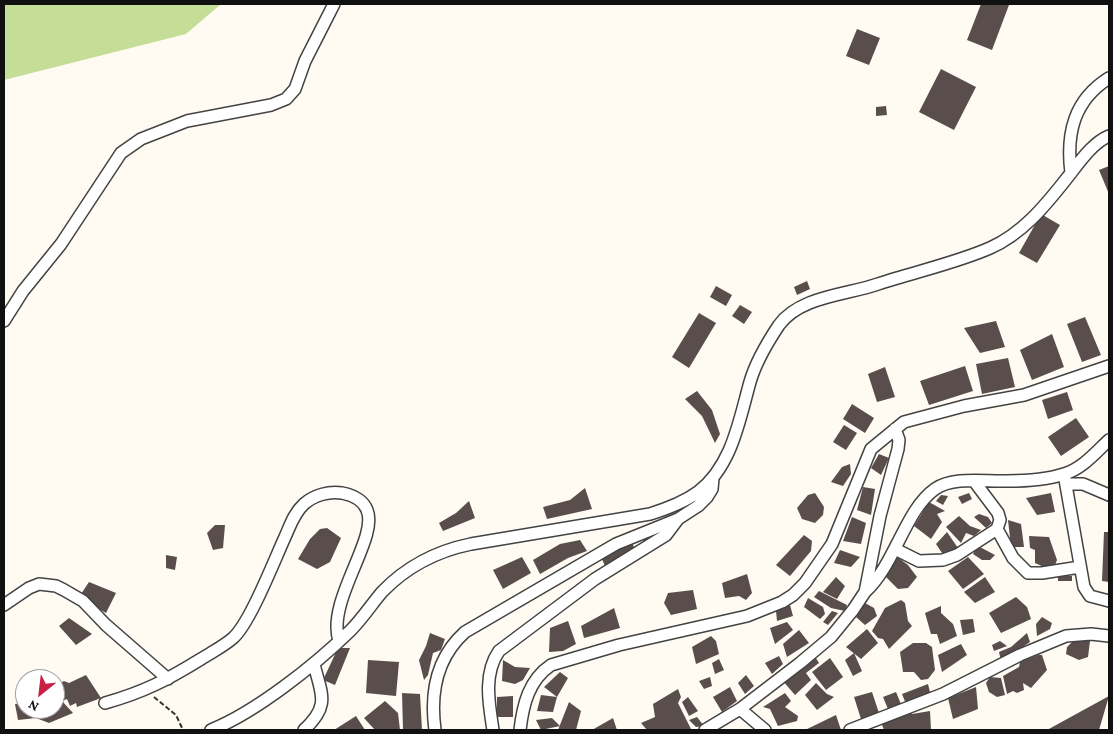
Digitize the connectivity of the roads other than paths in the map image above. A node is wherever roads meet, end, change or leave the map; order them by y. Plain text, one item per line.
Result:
1 (334, 4) edge
2 (1109, 78) edge
3 (1109, 136) edge
4 (1071, 173) junction
5 (4, 321) edge
6 (1109, 366) edge
7 (896, 429) junction
8 (1109, 440) edge
9 (713, 478) junction
10 (1065, 479) junction
11 (974, 482) junction
12 (1109, 495) edge
13 (645, 515) junction
14 (678, 519) junction
15 (997, 529) junction
16 (649, 530) junction
17 (895, 549) junction
18 (1080, 567) junction
19 (865, 592) junction
20 (1109, 602) edge
21 (4, 605) edge
22 (1109, 636) edge
23 (339, 641) junction
24 (314, 664) junction
25 (168, 679) junction
26 (105, 703) dead end
27 (740, 709) junction
28 (211, 730) edge
29 (304, 730) edge
30 (435, 730) edge
31 (493, 730) edge
32 (520, 730) edge
33 (705, 730) edge
34 (765, 730) edge
35 (850, 730) edge

1 - 5 street
2 - 4 street
3 - 4 street
4 - 9 street
6 - 7 street
7 - 19 street
7 - 32 street
8 - 10 street
9 - 13 street
9 - 14 street
10 - 11 street
10 - 12 street
10 - 18 street
11 - 15 street
11 - 17 street
13 - 16 street
13 - 23 street
14 - 16 street
14 - 31 street
15 - 17 street
15 - 18 street
16 - 30 street
17 - 19 street
18 - 20 street
19 - 27 street
21 - 25 street
22 - 35 street
23 - 24 street
23 - 25 street
24 - 28 street
24 - 29 street
25 - 26 street
27 - 33 street
27 - 34 street

